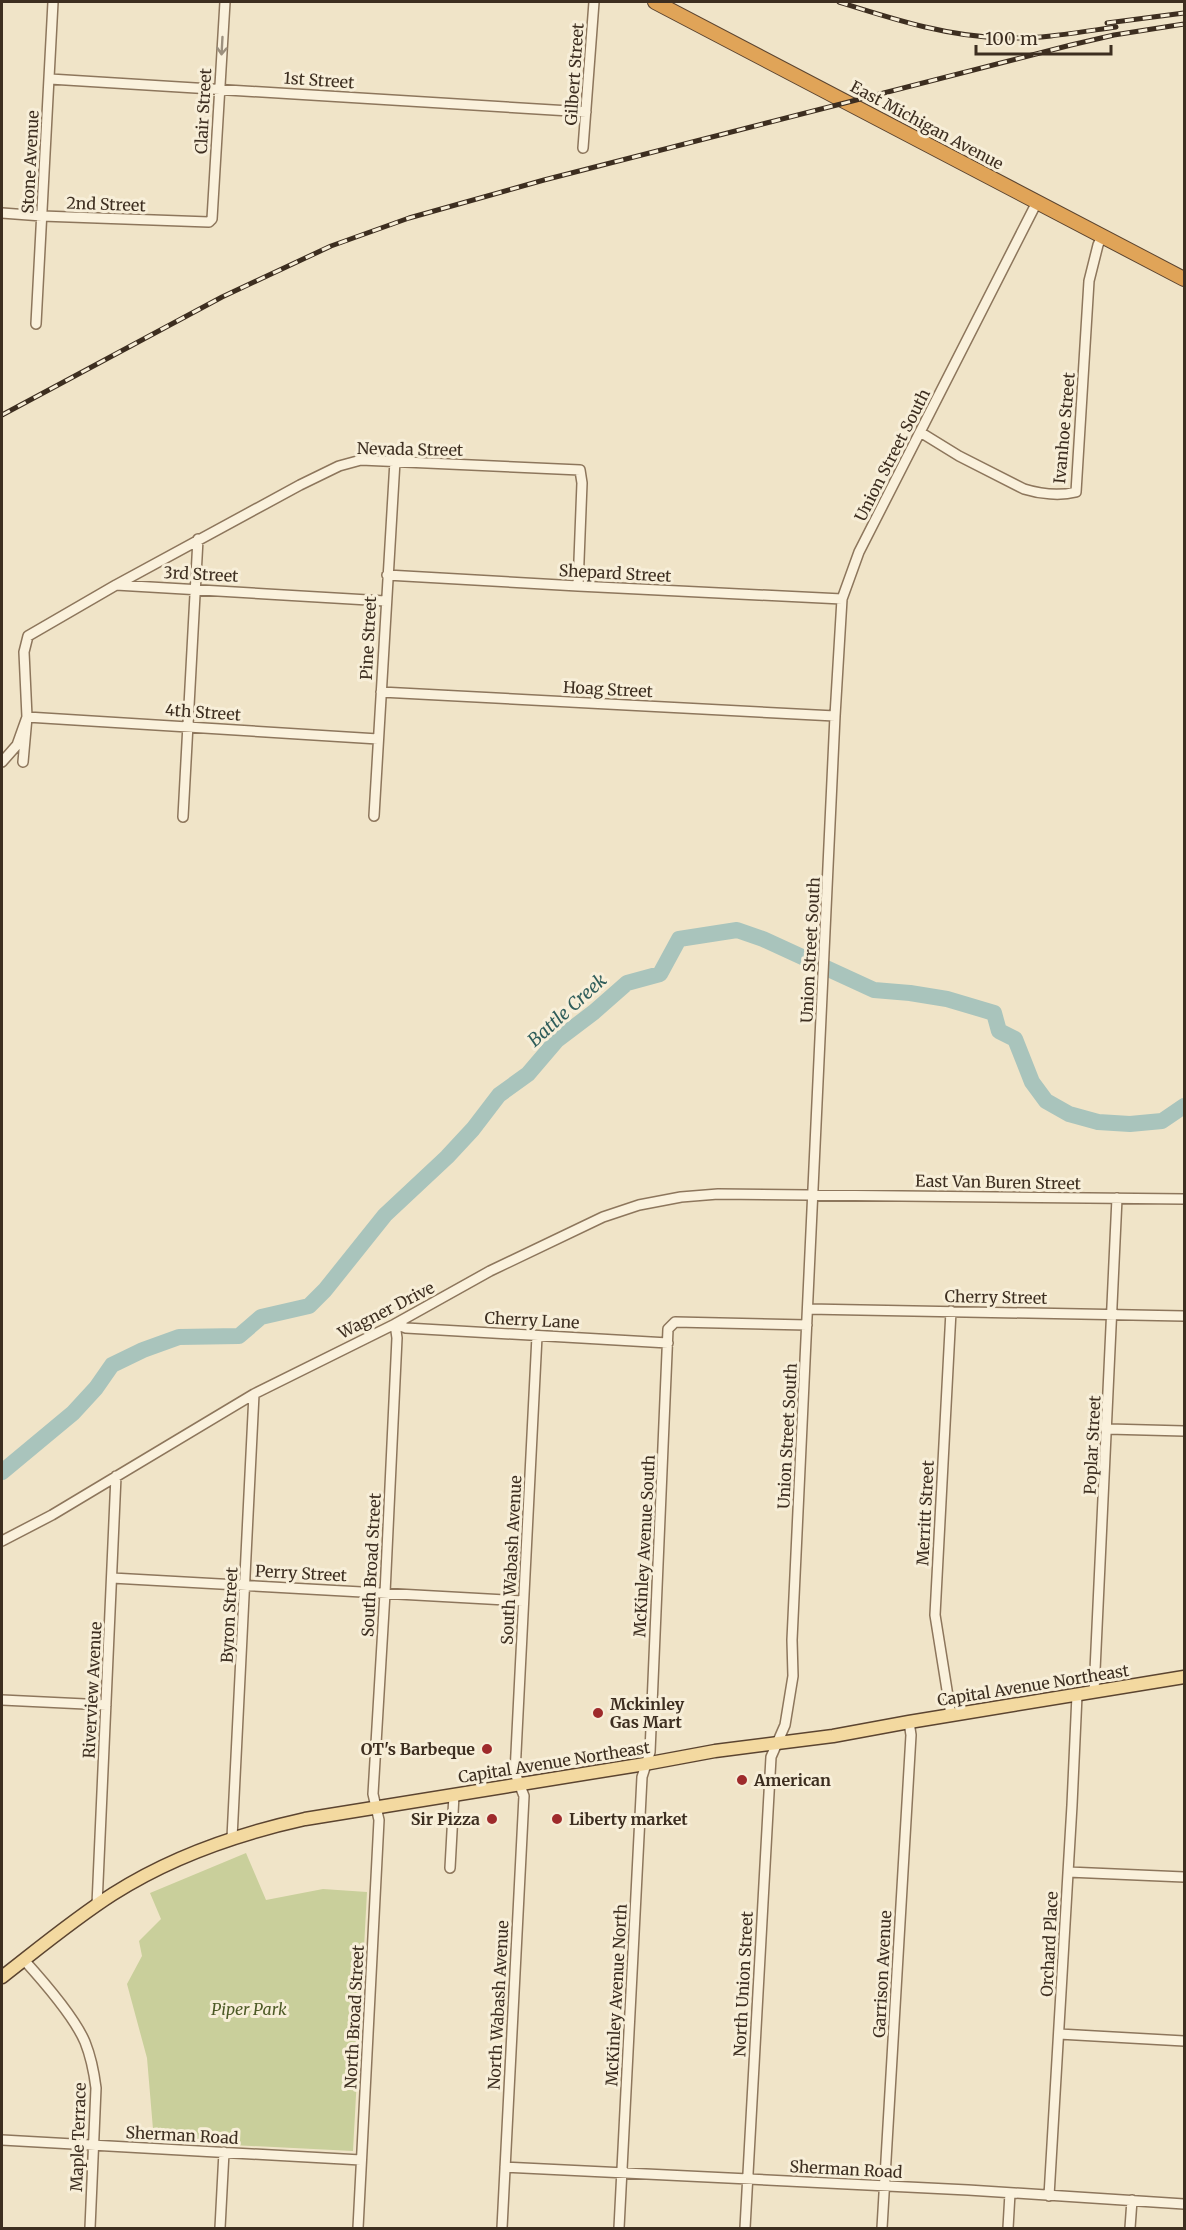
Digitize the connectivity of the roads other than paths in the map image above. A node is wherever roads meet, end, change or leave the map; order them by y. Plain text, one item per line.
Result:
1 (53, 2) edge
2 (225, 2) edge
3 (594, 2) edge
4 (655, 2) edge
5 (50, 79) junction
6 (219, 90) junction
7 (586, 112) junction
8 (583, 148) dead end
9 (1037, 202) junction
10 (2, 213) edge
11 (42, 216) junction
12 (209, 222) joint
13 (1102, 236) junction
14 (1185, 279) edge
15 (36, 324) dead end
16 (920, 432) junction
17 (395, 461) junction
18 (198, 539) junction
19 (387, 575) junction
20 (116, 585) junction
21 (578, 586) junction
22 (195, 588) junction
23 (842, 599) junction
24 (385, 601) junction
25 (381, 692) junction
26 (835, 716) junction
27 (27, 717) junction
28 (188, 726) junction
29 (378, 739) junction
30 (2, 762) edge
31 (23, 762) dead end
32 (374, 816) dead end
33 (183, 818) dead end
34 (812, 1194) junction
35 (1117, 1198) junction
36 (1185, 1199) edge
37 (808, 1309) junction
38 (951, 1311) junction
39 (1112, 1314) junction
40 (1185, 1316) edge
41 (395, 1324) junction
42 (807, 1325) junction
43 (537, 1336) junction
44 (668, 1343) junction
45 (254, 1394) junction
46 (1108, 1429) junction
47 (1185, 1431) edge
48 (116, 1476) junction
49 (2, 1541) edge
50 (112, 1578) junction
51 (246, 1586) junction
52 (385, 1593) junction
53 (524, 1601) junction
54 (1185, 1677) edge
55 (1094, 1692) junction
56 (1077, 1695) junction
57 (2, 1700) edge
58 (106, 1705) junction
59 (951, 1715) junction
60 (909, 1722) junction
61 (777, 1742) junction
62 (645, 1764) junction
63 (519, 1784) junction
64 (454, 1795) junction
65 (376, 1808) junction
66 (232, 1838) junction
67 (450, 1868) dead end
68 (1068, 1872) junction
69 (1185, 1877) edge
70 (97, 1905) junction
71 (24, 1960) junction
72 (2, 1977) edge
73 (1059, 2034) junction
74 (1185, 2041) edge
75 (2, 2140) edge
76 (93, 2146) junction
77 (224, 2152) junction
78 (361, 2160) junction
79 (505, 2167) junction
80 (622, 2173) junction
81 (748, 2179) junction
82 (884, 2186) junction
83 (1010, 2193) junction
84 (1049, 2196) junction
85 (1132, 2200) junction
86 (1185, 2204) edge
87 (90, 2229) edge
88 (220, 2229) edge
89 (358, 2229) edge
90 (502, 2229) edge
91 (619, 2229) edge
92 (745, 2229) edge
93 (882, 2229) edge
94 (1008, 2229) edge
95 (1130, 2229) edge

1 - 5 street, Stone Avenue
2 -> 6 street, Clair Street
3 - 7 street, Gilbert Street
4 - 9 highway, East Michigan Avenue
5 - 6 street, 1st Street
5 - 11 street, Stone Avenue
6 - 7 street, 1st Street
6 - 12 street, Clair Street
7 - 8 street, Gilbert Street
9 - 13 highway, East Michigan Avenue
9 - 16 street, Union Street South
10 - 11 street, 2nd Street
11 - 12 street, 2nd Street
11 - 15 street, Stone Avenue
13 - 14 highway, East Michigan Avenue
13 - 16 street, Ivanhoe Street
16 - 23 street, Union Street South
17 - 18 street, Nevada Street
17 - 19 street, Pine Street
17 - 21 street, Nevada Street
18 - 20 street, Nevada Street
18 - 22 street
19 - 21 street, Shepard Street
19 - 24 street, Pine Street
20 - 22 street, 3rd Street
20 - 27 street
21 - 23 street, Shepard Street
22 - 24 street, 3rd Street
22 - 28 street
23 - 26 street, Union Street South
24 - 25 street, Pine Street
25 - 26 street, Hoag Street
25 - 29 street, Pine Street
26 - 34 street, Union Street South
27 - 28 street, 4th Street
27 - 30 street
27 - 31 street
28 - 29 street, 4th Street
28 - 33 street
29 - 32 street, Pine Street
34 - 35 street, East Van Buren Street
34 - 37 street, Union Street South
34 - 41 street, Wagner Drive
35 - 36 street, East Van Buren Street
35 - 39 street, Poplar Street
37 - 38 street, Cherry Street
37 - 42 street, Union Street South
38 - 39 street, Cherry Street
38 - 59 street, Merritt Street
39 - 40 street, Cherry Street
39 - 46 street, Poplar Street
41 - 43 street, Cherry Lane
41 - 45 street, Wagner Drive
41 - 52 street, South Broad Street
42 - 44 street, McKinley Avenue South
42 - 61 street, Union Street South
43 - 44 street, Cherry Lane
43 - 53 street, South Wabash Avenue
44 - 62 street, McKinley Avenue South
45 - 48 street, Wagner Drive
45 - 51 street, Byron Street
46 - 47 street
46 - 55 street, Poplar Street
48 - 49 street, Wagner Drive
48 - 50 street, Riverview Avenue
50 - 51 street, Perry Street
50 - 58 street, Riverview Avenue
51 - 52 street, Perry Street
51 - 66 street, Byron Street
52 - 53 street, Perry Street
52 - 65 street, South Broad Street
53 - 63 street, South Wabash Avenue
54 - 55 main road, Capital Avenue Northeast
55 - 56 main road, Capital Avenue Northeast
56 - 59 main road, Capital Avenue Northeast
56 - 68 street, Orchard Place
57 - 58 street
58 - 70 street, Riverview Avenue
59 - 60 main road, Capital Avenue Northeast
60 - 61 main road, Capital Avenue Northeast
60 - 82 street, Garrison Avenue
61 - 62 main road, Capital Avenue Northeast
61 - 81 street, North Union Street
62 - 63 main road, Capital Avenue Northeast
62 - 80 street, McKinley Avenue North
63 - 64 main road, Capital Avenue Northeast
63 - 79 street, North Wabash Avenue
64 - 65 main road, Capital Avenue Northeast
64 - 67 street
65 - 66 main road, Capital Avenue Northeast
65 - 78 street, North Broad Street
66 - 70 main road, Capital Avenue Northeast
68 - 69 street
68 - 73 street, Orchard Place
70 - 71 main road, Capital Avenue Northeast
71 - 72 main road, Capital Avenue Northeast
71 - 76 street, Maple Terrace
73 - 74 street
73 - 84 street, Orchard Place
75 - 76 street, Sherman Road
76 - 77 street, Sherman Road
76 - 87 street, Maple Terrace
77 - 78 street, Sherman Road
77 - 88 street
78 - 89 street, North Broad Street
79 - 80 street, Sherman Road
79 - 90 street, North Wabash Avenue
80 - 81 street, Sherman Road
80 - 91 street, McKinley Avenue North
81 - 82 street, Sherman Road
81 - 92 street, North Union Street
82 - 83 street, Sherman Road
82 - 93 street, Garrison Avenue
83 - 84 street, Sherman Road
83 - 94 street
84 - 85 street, Sherman Road
85 - 86 street, Sherman Road
85 - 95 street

